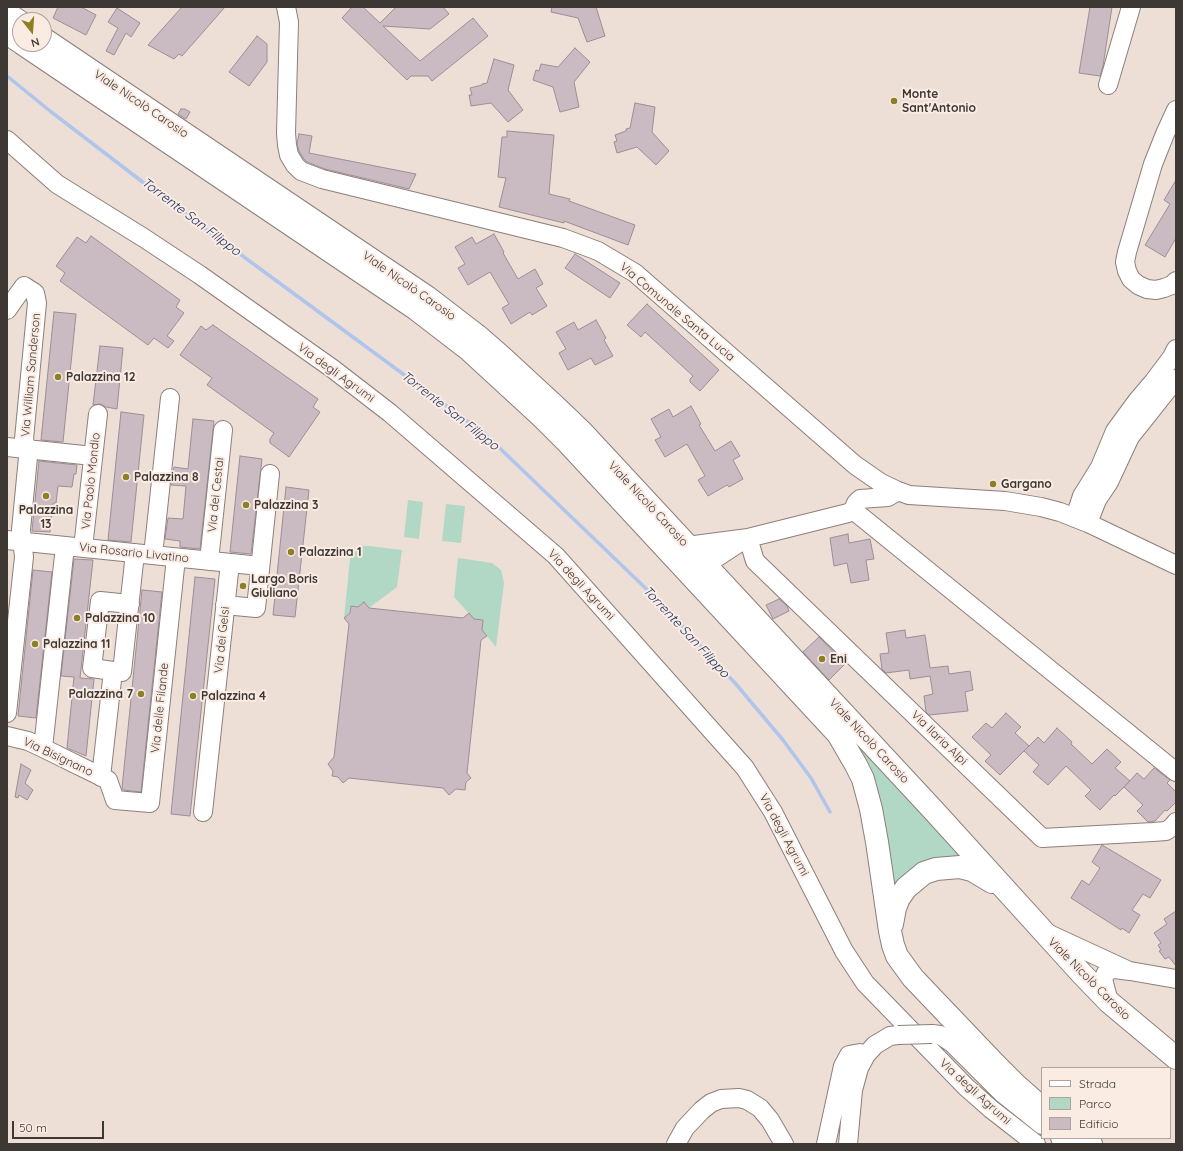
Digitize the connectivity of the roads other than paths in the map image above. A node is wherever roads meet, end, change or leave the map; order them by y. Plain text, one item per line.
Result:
1 (286, 7) edge
2 (1131, 7) edge
3 (52, 43) edge
4 (35, 52) edge
5 (1108, 85) dead end
6 (1176, 110) edge
7 (7, 140) edge
8 (1176, 281) edge
9 (7, 310) edge
10 (1176, 349) edge
11 (1176, 379) edge
12 (170, 398) dead end
13 (98, 414) dead end
14 (223, 430) dead end
15 (7, 447) edge
16 (26, 449) junction
17 (94, 456) junction
18 (270, 474) dead end
19 (898, 491) junction
20 (853, 510) junction
21 (1082, 520) junction
22 (745, 538) junction
23 (14, 541) edge
24 (65, 546) junction
25 (687, 546) junction
26 (84, 548) junction
27 (135, 553) junction
28 (153, 555) junction
29 (176, 558) junction
30 (209, 561) junction
31 (230, 563) junction
32 (1176, 565) edge
33 (260, 566) junction
34 (700, 572) junction
35 (130, 604) junction
36 (13, 605) edge
37 (226, 605) junction
38 (10, 666) edge
39 (113, 671) junction
40 (7, 713) edge
41 (7, 736) edge
42 (43, 748) junction
43 (1176, 772) edge
44 (104, 779) junction
45 (203, 812) dead end
46 (1176, 822) edge
47 (1006, 892) junction
48 (1041, 930) junction
49 (890, 931) junction
50 (1130, 971) junction
51 (1176, 979) edge
52 (1109, 1002) junction
53 (866, 1055) junction
54 (1176, 1058) edge
55 (1041, 1107) edge
56 (1041, 1124) edge
57 (676, 1144) edge
58 (784, 1144) edge
59 (826, 1144) edge
60 (848, 1144) edge
61 (1036, 1144) edge

1 - 19 street, Via Comunale Santa Lucia
2 - 5 street
3 - 25 main road, Viale Nicolò Carosio
4 - 34 main road, Viale Nicolò Carosio
6 - 8 street
7 - 61 street, Via degli Agrumi
9 - 16 street, Via William Sanderson
10 - 21 street
11 - 21 street
12 - 28 street
13 - 17 street, Via Paolo Mondio
14 - 30 street, Via dei Cestai
15 - 16 street
16 - 17 street
16 - 23 street, Via William Sanderson
17 - 26 street, Via Paolo Mondio
18 - 33 street
19 - 20 street
19 - 21 street, Via Comunale Santa Lucia
20 - 22 street
20 - 43 street
21 - 32 street, Via Comunale Santa Lucia
22 - 25 street
22 - 34 street
22 - 46 street, Via Ilaria Alpi
23 - 24 street, Via Rosario Livatino
23 - 36 street, Via William Sanderson
24 - 26 street, Via Rosario Livatino
24 - 42 street
25 - 34 main road, Viale Nicolò Carosio
26 - 27 street, Via Rosario Livatino
27 - 28 street, Via Rosario Livatino
27 - 35 street
28 - 29 street, Via Rosario Livatino
29 - 30 street, Via Rosario Livatino
29 - 44 street, Via delle Filande
30 - 31 street, Via Rosario Livatino
31 - 33 street, Via Rosario Livatino
31 - 37 street, Via dei Gelsi
33 - 37 street
34 - 47 main road, Viale Nicolò Carosio
34 - 49 main road, Viale Nicolò Carosio
35 - 39 street
35 - 39 street
36 - 38 street, Via William Sanderson
37 - 45 street, Via dei Gelsi
38 - 40 street, Via William Sanderson
39 - 44 street
41 - 42 street, Via Bisignano
42 - 44 street, Via Bisignano
47 - 48 main road, Viale Nicolò Carosio
47 - 49 main road
48 - 50 street
48 - 52 main road, Viale Nicolò Carosio
49 - 55 main road, Viale Nicolò Carosio
50 - 51 street
50 - 52 street
52 - 54 main road, Viale Nicolò Carosio
53 - 56 street, bridge
53 - 59 street
53 - 60 street
57 - 58 street

